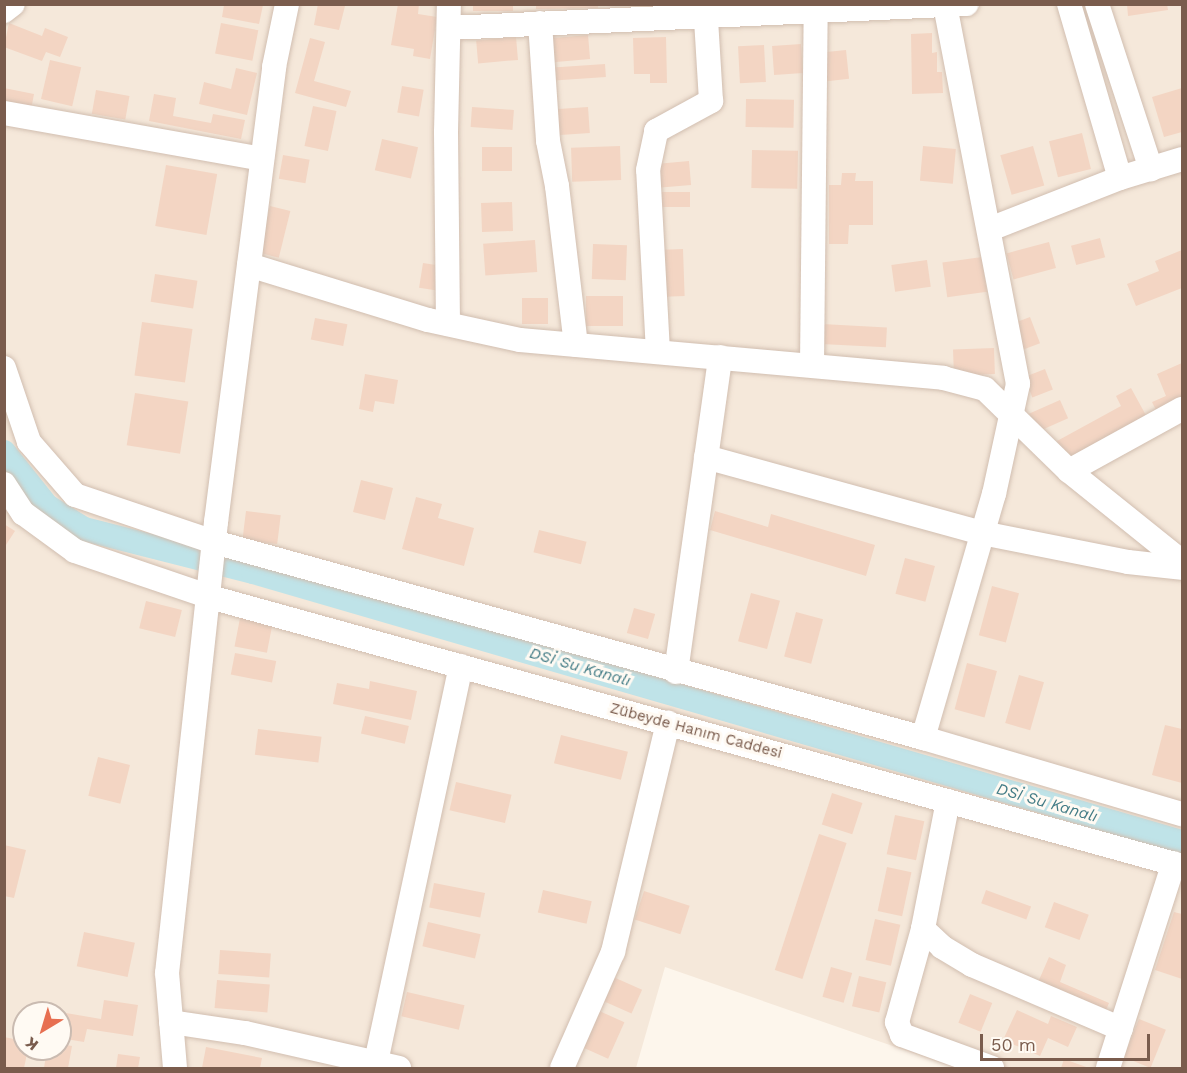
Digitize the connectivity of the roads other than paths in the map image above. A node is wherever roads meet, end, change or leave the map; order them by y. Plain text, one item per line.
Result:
1 (13, 4) edge
2 (287, 4) edge
3 (1069, 4) edge
4 (1097, 4) edge
5 (955, 5) edge
6 (816, 8) junction
7 (705, 9) edge
8 (4, 11) edge
9 (449, 16) edge
10 (540, 23) junction
11 (4, 112) edge
12 (262, 159) junction
13 (1182, 159) edge
14 (1151, 170) junction
15 (1119, 178) junction
16 (990, 229) junction
17 (249, 265) junction
18 (448, 324) junction
19 (576, 345) junction
20 (658, 352) junction
21 (720, 357) junction
22 (812, 365) junction
23 (4, 368) edge
24 (1182, 410) edge
25 (1012, 412) junction
26 (706, 457) junction
27 (1069, 471) junction
28 (4, 484) edge
29 (982, 534) junction
30 (214, 542) junction
31 (1182, 562) edge
32 (1182, 568) edge
33 (210, 597) junction
34 (461, 666) junction
35 (676, 672) junction
36 (668, 723) junction
37 (923, 738) junction
38 (948, 801) junction
39 (1182, 814) edge
40 (1178, 864) edge
41 (923, 929) junction
42 (171, 1022) junction
43 (1121, 1029) junction
44 (376, 1062) junction
45 (175, 1068) edge
46 (399, 1068) edge
47 (562, 1068) edge
48 (992, 1068) edge
49 (1108, 1068) edge

1 - 8 street
2 - 12 street
3 - 15 street
4 - 14 street
5 - 6 street
5 - 16 street
6 - 7 street
6 - 22 street
7 - 10 street
7 - 20 street
9 - 10 street
9 - 18 street
10 - 19 street
11 - 12 street
12 - 17 street
13 - 14 street
14 - 15 street
15 - 16 street
16 - 25 street
17 - 18 street
17 - 30 street
18 - 19 street
19 - 20 street
20 - 21 street
21 - 22 street
21 - 26 street
22 - 25 street
23 - 30 street
24 - 27 street
25 - 27 street
25 - 29 street
26 - 29 street
26 - 35 street
27 - 31 street
28 - 33 street, Zübeyde Hanım Caddesi
29 - 32 street
29 - 37 street
30 - 33 street
30 - 35 street
33 - 34 street, Zübeyde Hanım Caddesi
33 - 42 street
34 - 36 street, Zübeyde Hanım Caddesi
34 - 44 street
35 - 37 street
36 - 38 street, Zübeyde Hanım Caddesi
36 - 47 street
37 - 39 street
38 - 40 street, Zübeyde Hanım Caddesi
38 - 41 street
40 - 43 street
41 - 43 street
41 - 48 street
42 - 44 street
42 - 45 street
43 - 49 street
44 - 46 street

